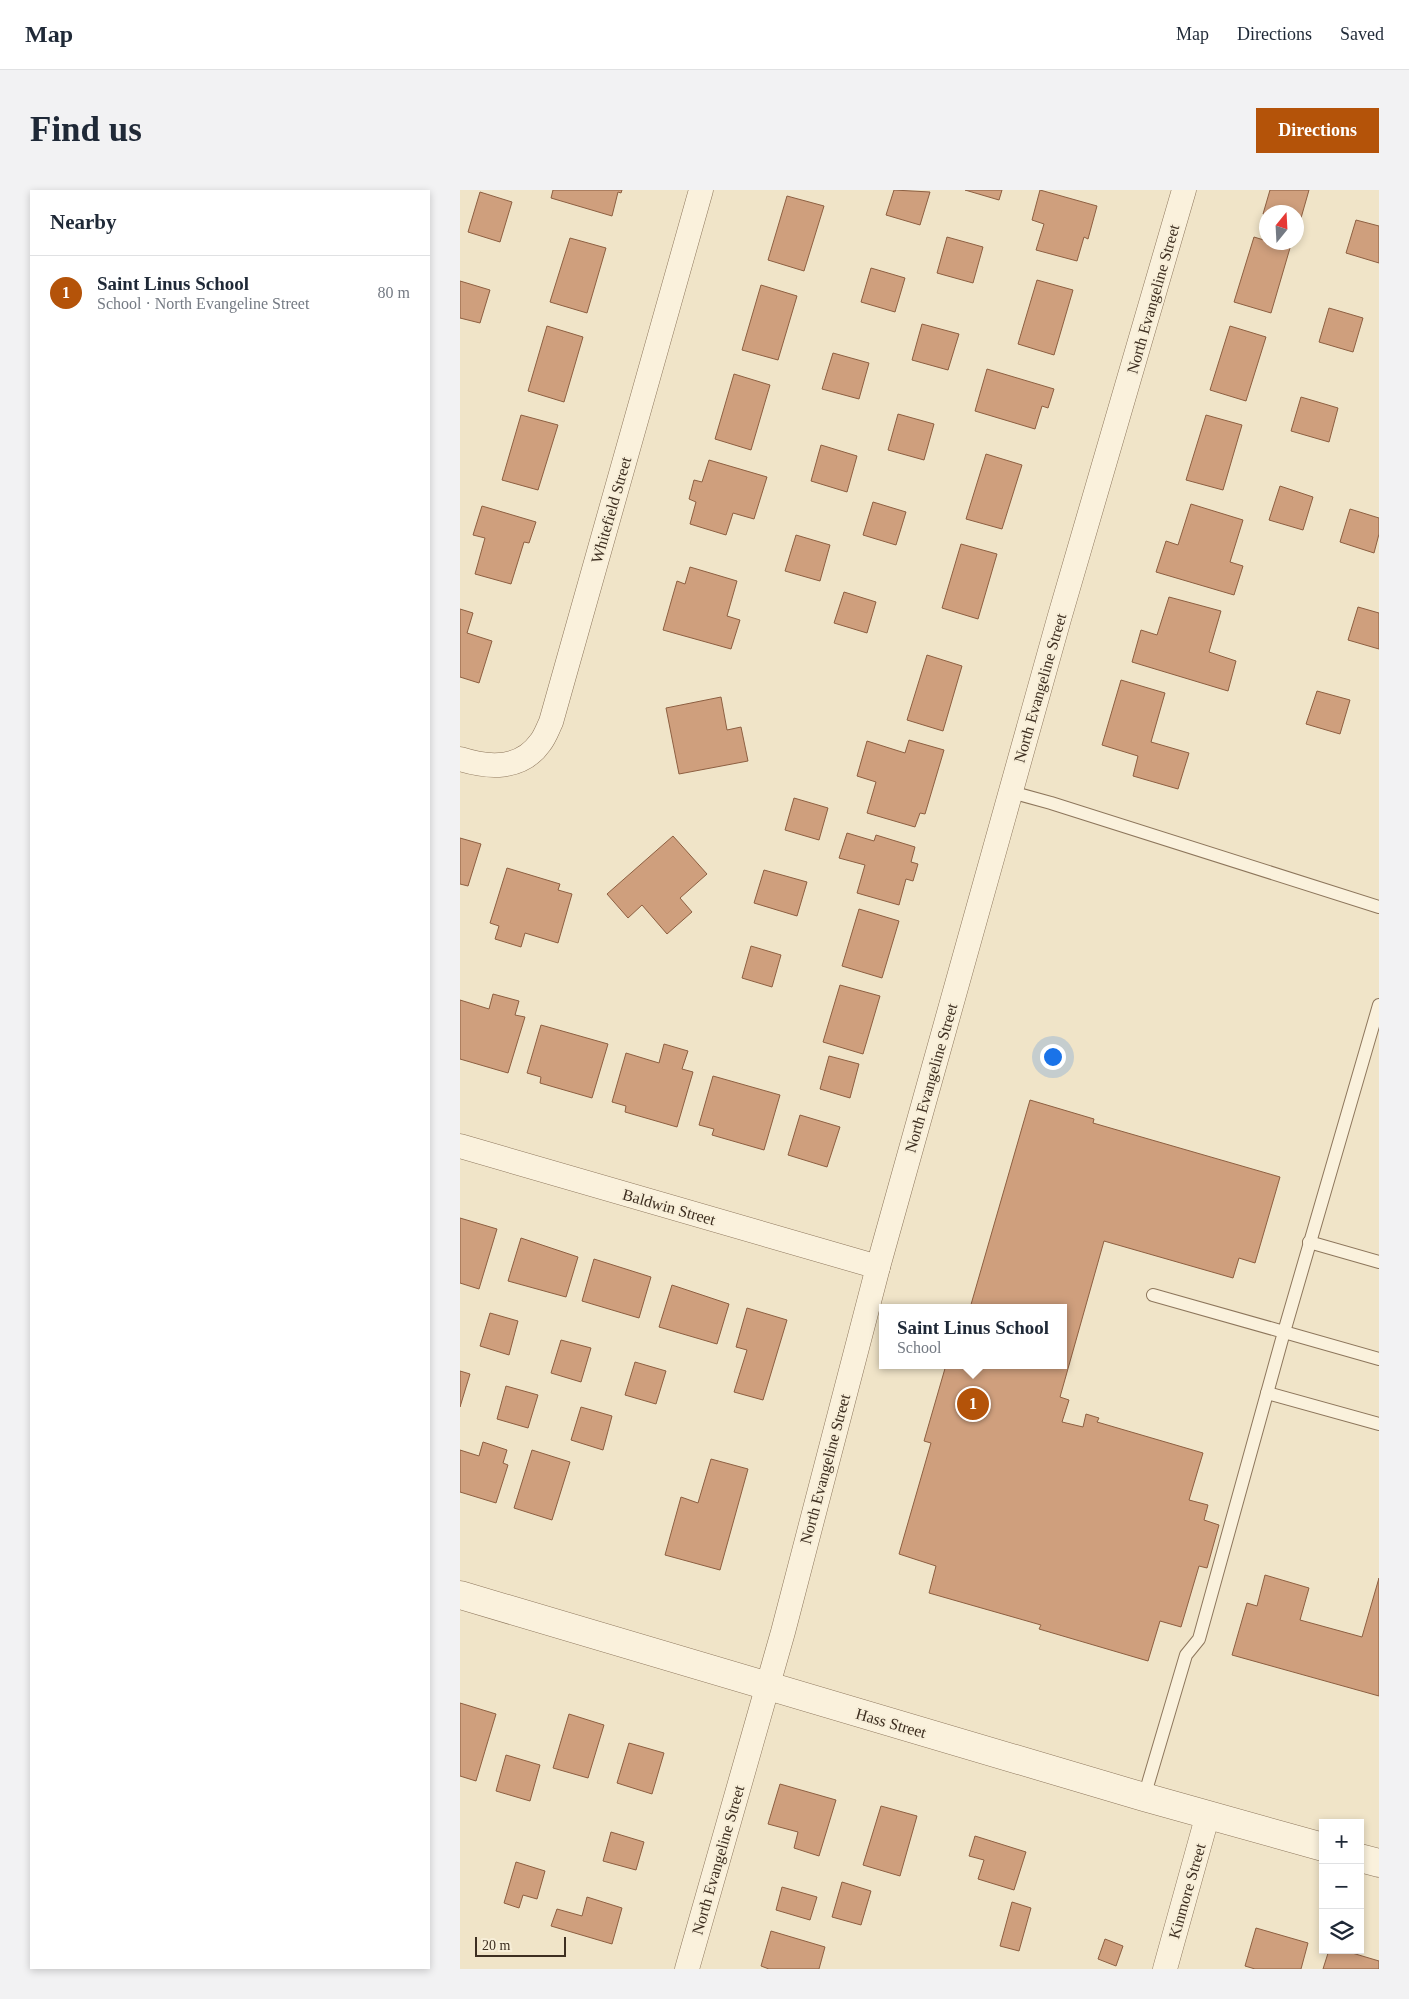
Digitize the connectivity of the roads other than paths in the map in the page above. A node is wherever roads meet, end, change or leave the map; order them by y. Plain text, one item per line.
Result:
1 (701, 190) edge
2 (1184, 190) edge
3 (460, 759) edge
4 (1011, 792) junction
5 (1379, 907) edge
6 (1379, 1005) edge
7 (460, 1146) edge
8 (1309, 1242) junction
9 (1379, 1262) edge
10 (878, 1268) junction
11 (1153, 1295) dead end
12 (1284, 1332) junction
13 (1379, 1359) edge
14 (1267, 1393) junction
15 (1379, 1424) edge
16 (460, 1596) edge
17 (768, 1686) junction
18 (1144, 1797) junction
19 (1208, 1814) junction
20 (1319, 1846) edge
21 (1364, 1859) edge
22 (1379, 1863) edge
23 (687, 1969) edge
24 (1165, 1969) edge

1 - 3 street, Whitefield Street
2 - 4 street, North Evangeline Street
4 - 5 lane
4 - 10 street, North Evangeline Street
6 - 8 lane
7 - 10 street, Baldwin Street
8 - 9 lane
8 - 12 lane
10 - 17 street, North Evangeline Street
11 - 12 lane
12 - 13 lane
12 - 14 lane
14 - 15 lane
14 - 18 lane
16 - 17 street, Hass Street
17 - 18 street, Hass Street
17 - 23 street, North Evangeline Street
18 - 19 street, Hass Street
19 - 20 street, Hass Street
19 - 24 street, Kinmore Street
21 - 22 street

